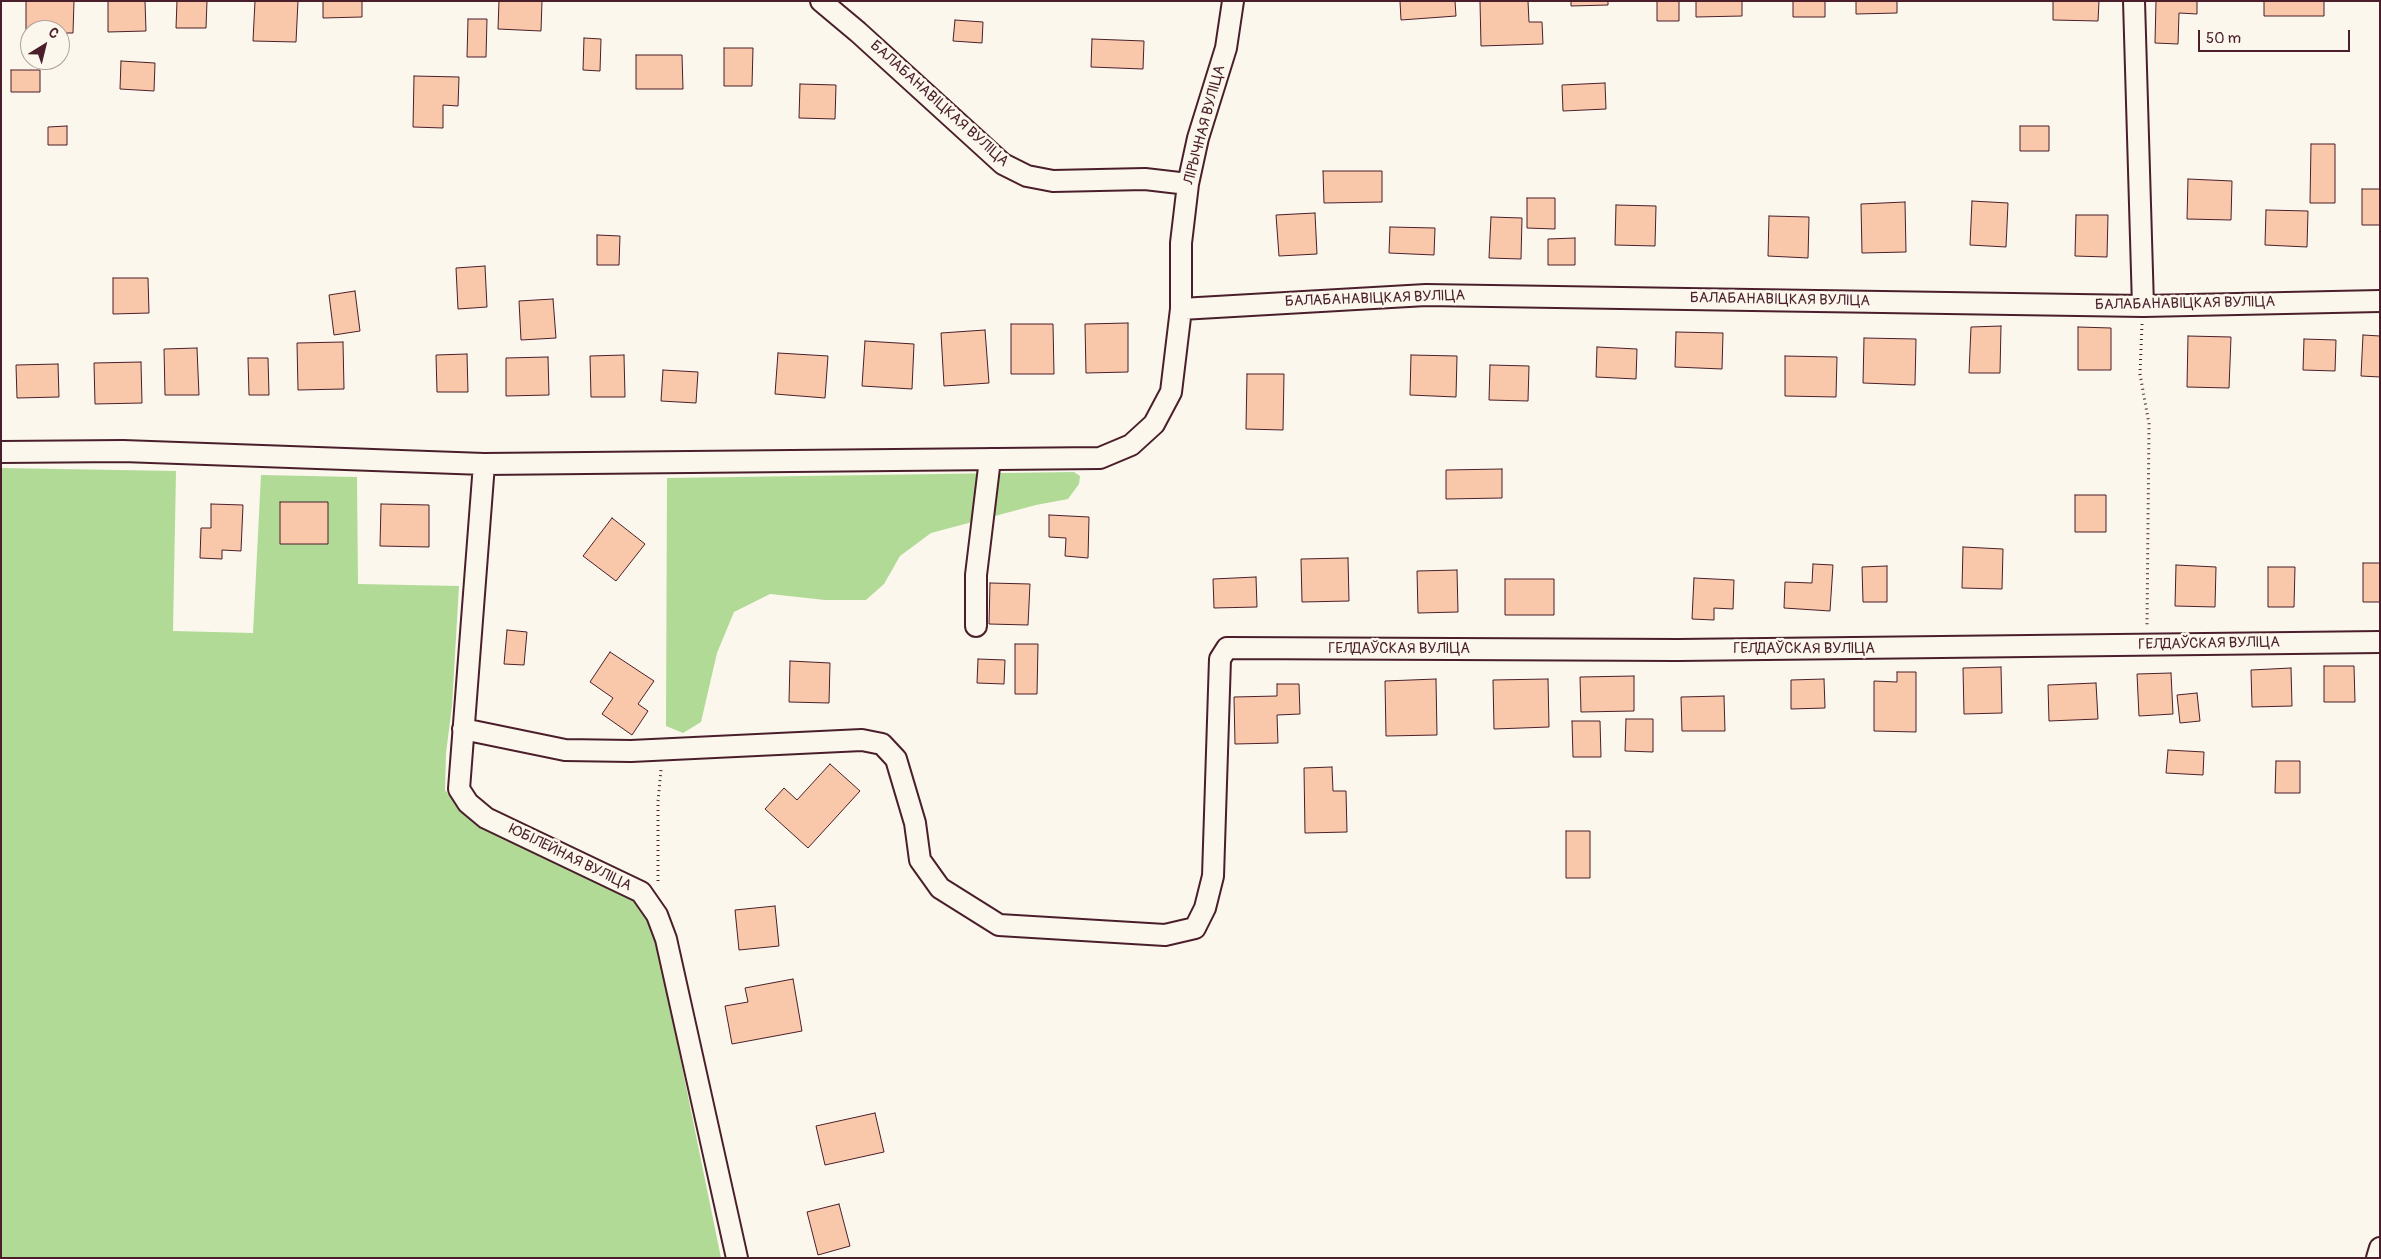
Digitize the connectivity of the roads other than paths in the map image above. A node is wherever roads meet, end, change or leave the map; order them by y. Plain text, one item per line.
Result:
1 (821, 1) edge
2 (1233, 1) edge
3 (2134, 1) edge
4 (1188, 184) junction
5 (2380, 301) edge
6 (2143, 306) junction
7 (1181, 309) junction
8 (1, 452) edge
9 (990, 459) junction
10 (484, 464) junction
11 (976, 626) dead end
12 (2380, 642) edge
13 (463, 729) junction
14 (2380, 1248) edge
15 (737, 1258) edge
16 (2377, 1258) edge

1 - 4 street, БАЛАБАНАВІЦКАЯ ВУЛІЦА
2 - 4 street, ЛІРЫЧНАЯ ВУЛІЦА
3 - 6 street
4 - 7 street, ЛІРЫЧНАЯ ВУЛІЦА
5 - 6 street, БАЛАБАНАВІЦКАЯ ВУЛІЦА
6 - 7 street, БАЛАБАНАВІЦКАЯ ВУЛІЦА
7 - 9 street, ЛІРЫЧНАЯ ВУЛІЦА
8 - 10 street, ЛІРЫЧНАЯ ВУЛІЦА
9 - 10 street, ЛІРЫЧНАЯ ВУЛІЦА
9 - 11 street
10 - 13 street, ЮБІЛЕЙНАЯ ВУЛІЦА
12 - 13 street, ГЕЛДАЎСКАЯ ВУЛІЦА
13 - 15 street, ЮБІЛЕЙНАЯ ВУЛІЦА
14 - 16 street

